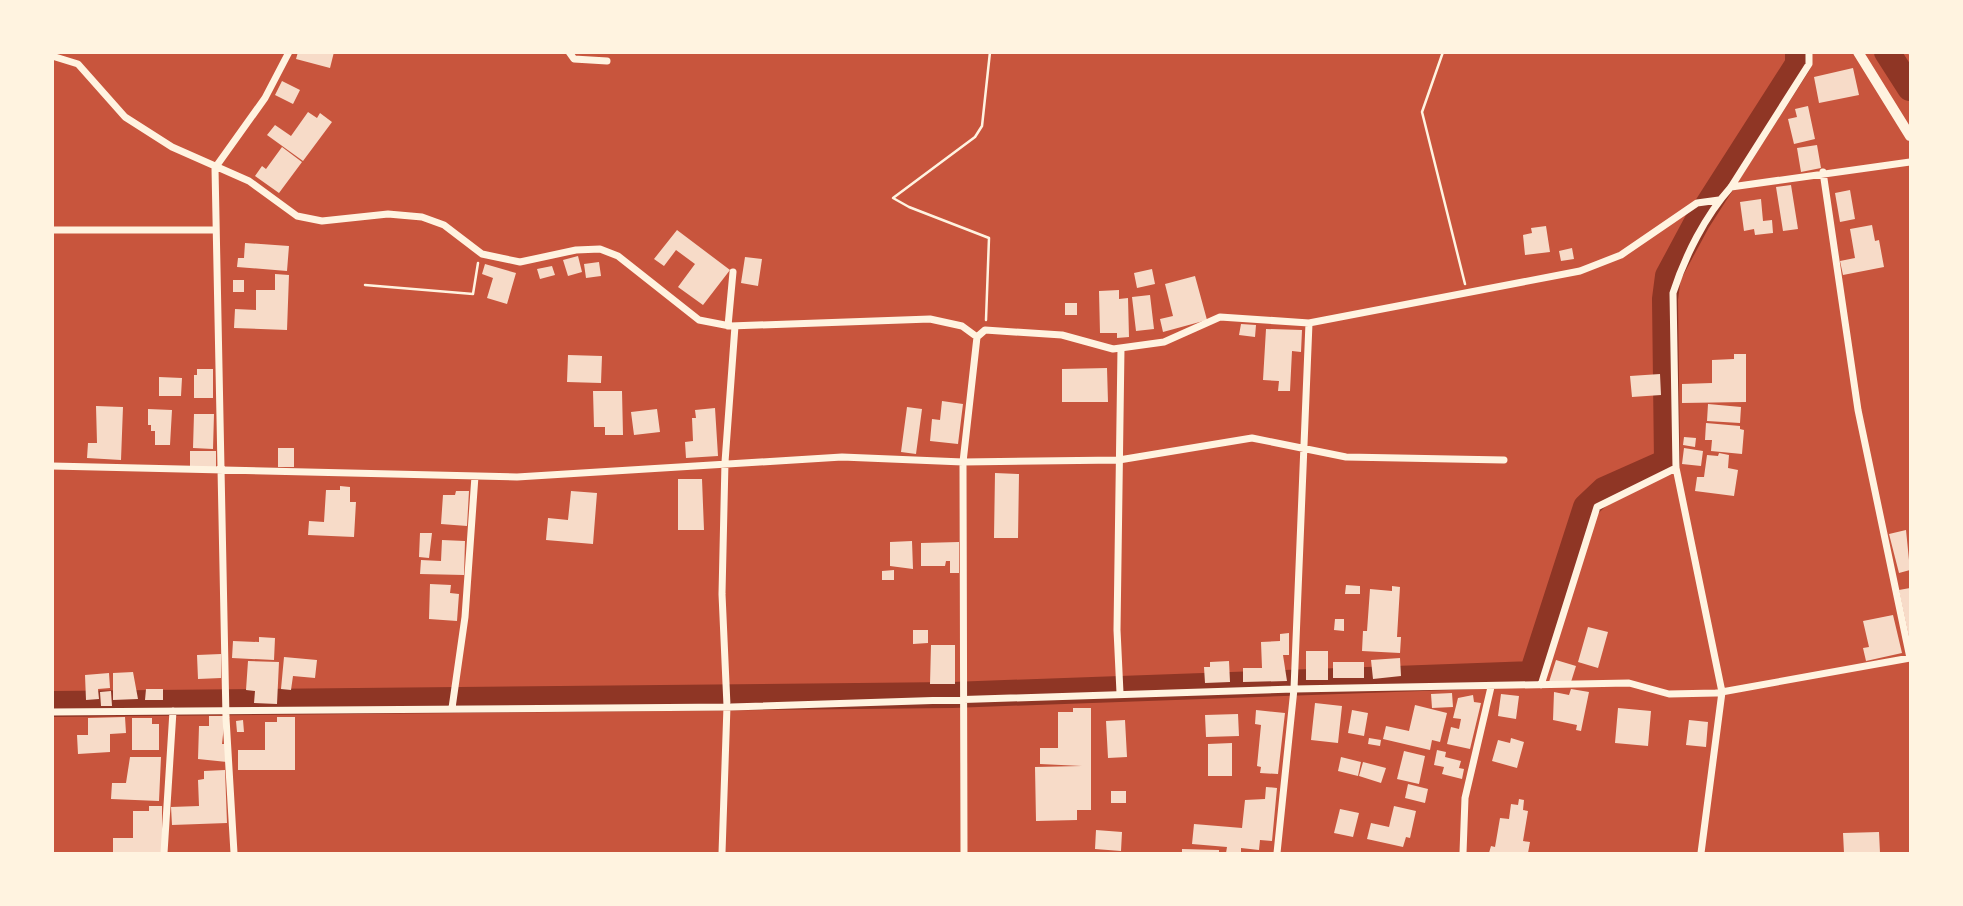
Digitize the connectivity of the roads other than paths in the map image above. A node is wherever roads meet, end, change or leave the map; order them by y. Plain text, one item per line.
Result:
1 (289, 52) edge
2 (569, 52) edge
3 (1809, 52) edge
4 (1858, 52) edge
5 (52, 56) edge
6 (607, 61) dead end
7 (1910, 136) edge
8 (1910, 162) edge
9 (215, 168) junction
10 (1823, 173) junction
11 (1731, 187) junction
12 (1719, 200) junction
13 (52, 230) edge
14 (216, 230) junction
15 (733, 272) dead end
16 (1309, 323) junction
17 (732, 326) junction
18 (976, 337) junction
19 (1121, 348) junction
20 (1304, 447) junction
21 (1119, 460) junction
22 (1504, 460) dead end
23 (725, 462) junction
24 (963, 462) junction
25 (52, 467) edge
26 (1676, 468) junction
27 (220, 472) junction
28 (475, 476) junction
29 (1541, 685) junction
30 (1491, 687) junction
31 (1294, 689) junction
32 (1722, 692) junction
33 (1120, 693) junction
34 (965, 697) junction
35 (727, 706) junction
36 (452, 708) junction
37 (226, 710) junction
38 (173, 711) junction
39 (52, 712) edge
40 (164, 853) edge
41 (234, 853) edge
42 (722, 853) edge
43 (964, 853) edge
44 (1277, 853) edge
45 (1463, 853) edge
46 (1702, 853) edge

1 - 9 street
2 - 6 street
3 - 11 street
4 - 7 street
5 - 9 street
8 - 10 street
9 - 14 street
9 - 17 street
10 - 11 street
10 - 32 street
11 - 12 street
12 - 16 street
12 - 26 street
13 - 14 street
14 - 27 street
15 - 17 street
16 - 19 street
16 - 20 street
17 - 18 street
17 - 23 street
18 - 19 street
18 - 24 street
19 - 21 street
20 - 21 street
20 - 22 street
20 - 31 street
21 - 24 street
21 - 33 street
23 - 24 street
23 - 28 street
23 - 35 street
24 - 34 street
25 - 27 street
26 - 29 street
26 - 32 street
27 - 28 street
27 - 37 street
28 - 36 street
29 - 30 street
29 - 32 street
30 - 31 street
30 - 45 street
31 - 33 street
31 - 44 street
32 - 46 street
33 - 34 street
34 - 35 street
34 - 43 street
35 - 36 street
35 - 42 street
36 - 37 street
37 - 38 street
37 - 41 street
38 - 39 street
38 - 40 street

